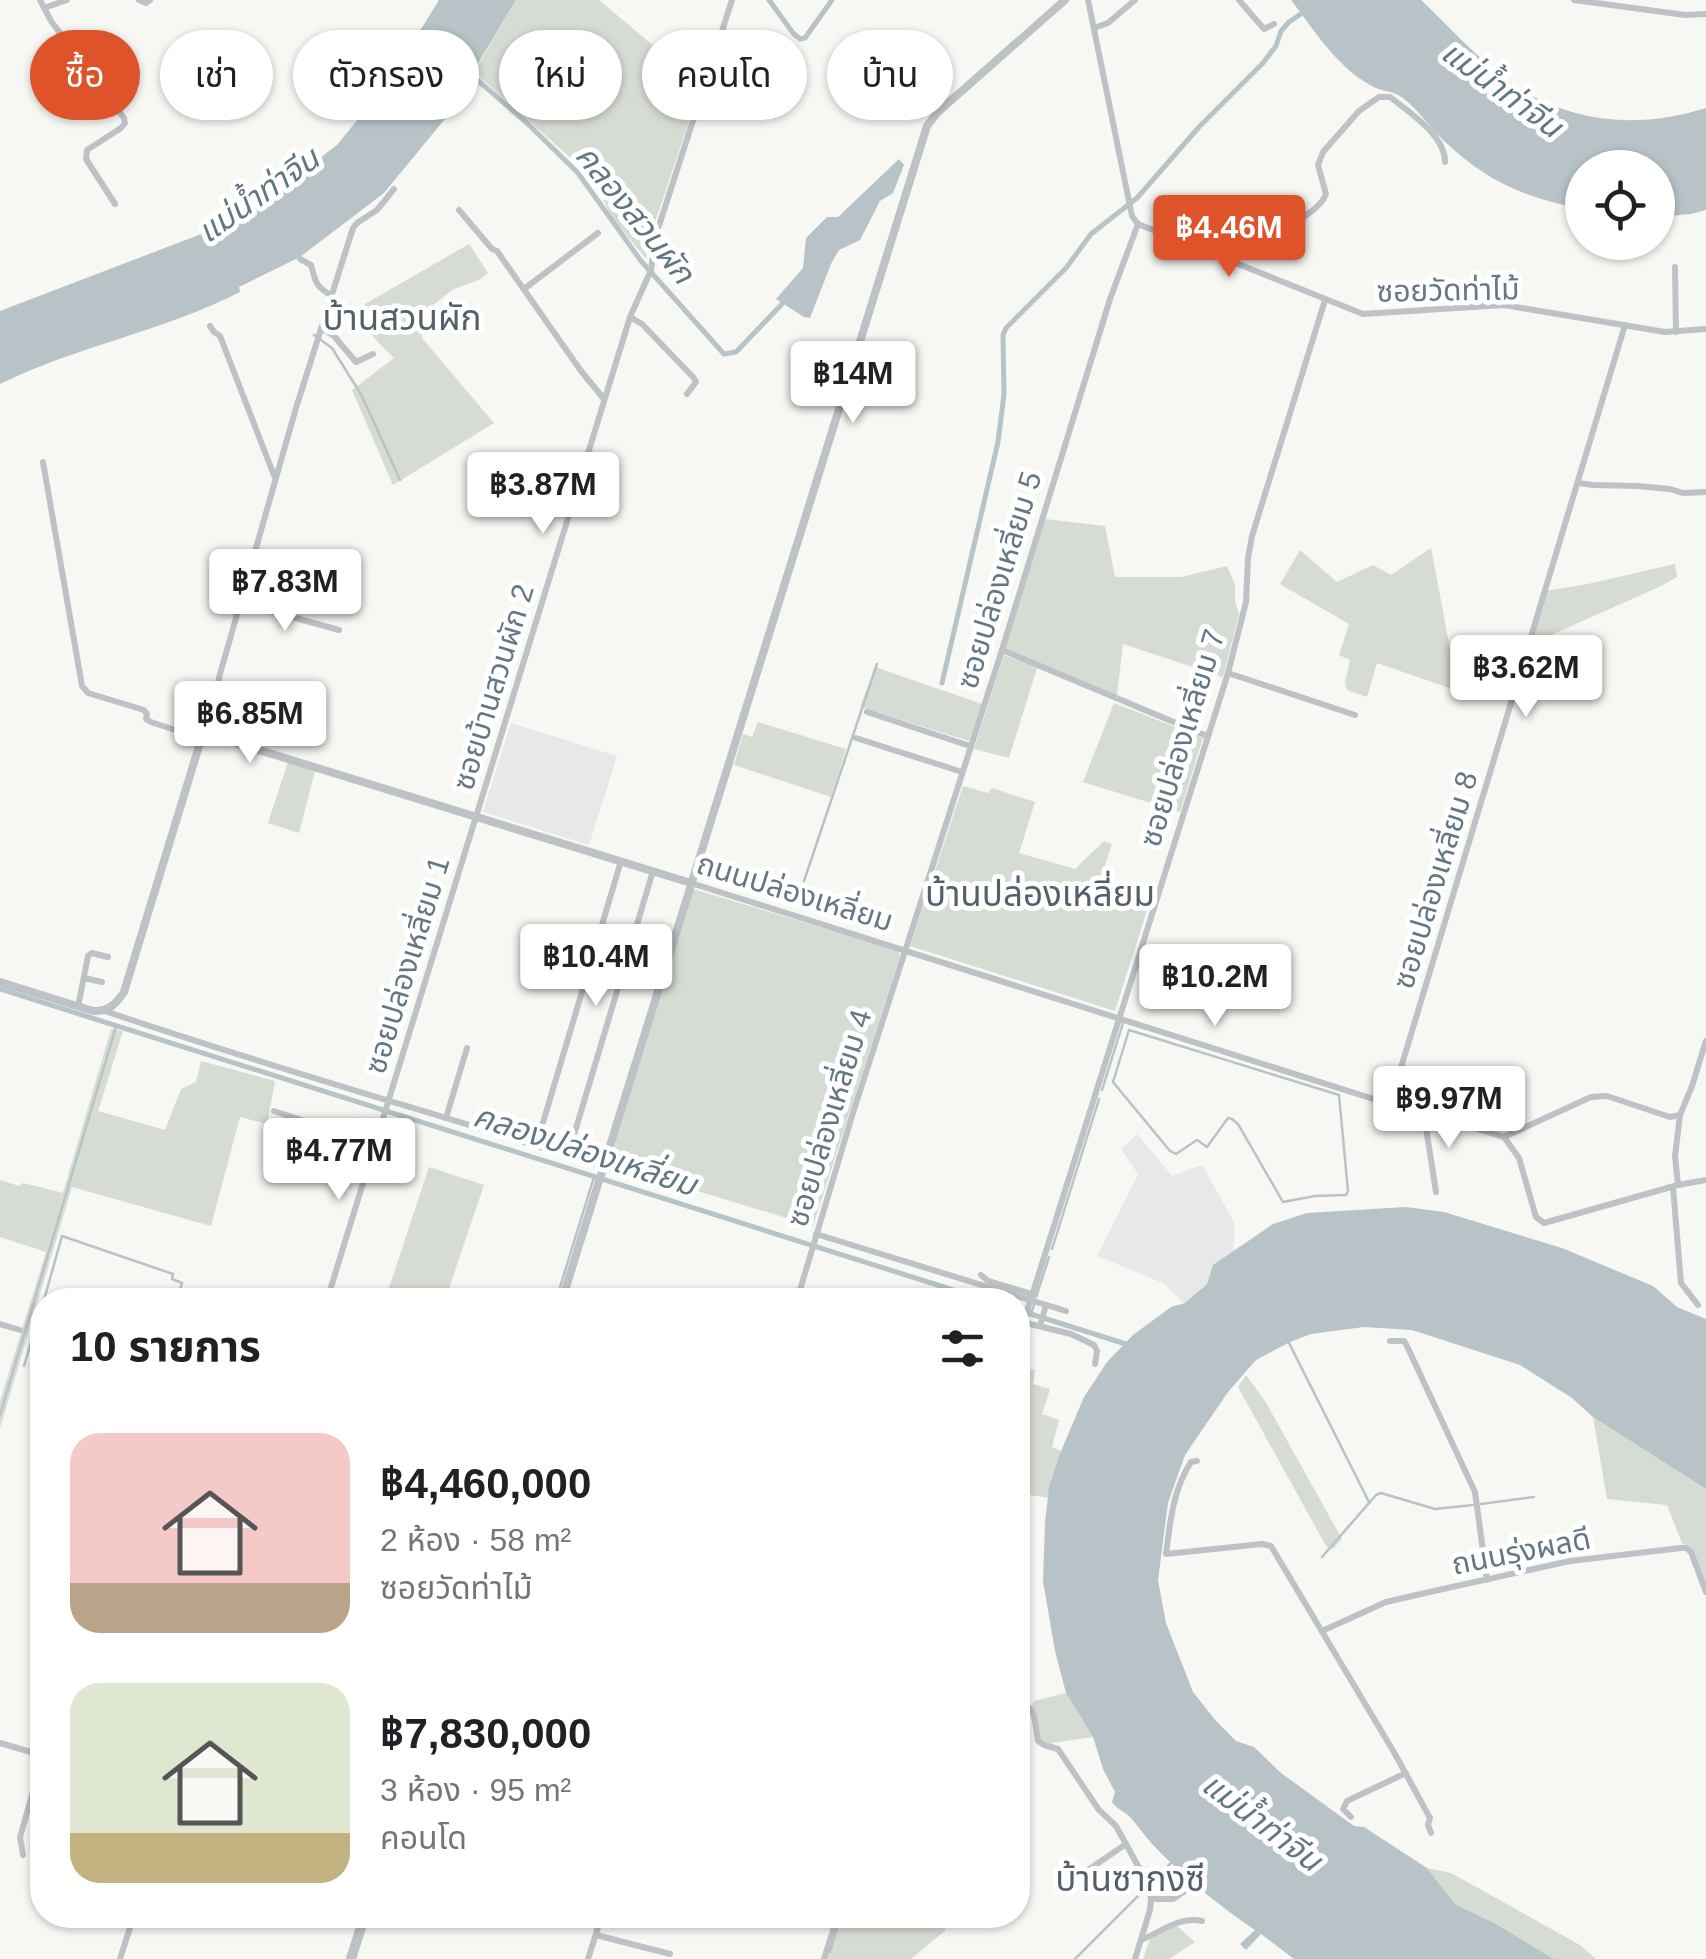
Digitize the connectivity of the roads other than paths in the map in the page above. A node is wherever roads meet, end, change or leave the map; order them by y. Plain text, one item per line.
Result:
1 (67, 0) edge
2 (139, 0) edge
3 (150, 0) edge
4 (732, 0) edge
5 (1065, 0) edge
6 (1088, 0) edge
7 (1135, 0) edge
8 (1239, 0) edge
9 (1574, 0) edge
10 (42, 4) edge
11 (1706, 14) edge
12 (1274, 24) dead end
13 (1094, 28) junction
14 (1445, 162) dead end
15 (394, 189) dead end
16 (115, 204) dead end
17 (459, 210) dead end
18 (1138, 224) junction
19 (598, 233) dead end
20 (300, 259) dead end
21 (1224, 259) junction
22 (1676, 267) dead end
23 (524, 290) junction
24 (332, 296) junction
25 (1325, 300) junction
26 (630, 317) junction
27 (1625, 325) junction
28 (210, 326) dead end
29 (1706, 328) edge
30 (321, 329) junction
31 (1676, 332) junction
32 (373, 354) dead end
33 (687, 394) dead end
34 (604, 400) junction
35 (44, 462) dead end
36 (276, 480) junction
37 (1578, 482) junction
38 (1706, 492) edge
39 (240, 603) junction
40 (338, 630) dead end
41 (1002, 650) junction
42 (1228, 674) junction
43 (867, 712) dead end
44 (1355, 715) dead end
45 (1208, 736) junction
46 (203, 738) junction
47 (856, 738) dead end
48 (970, 746) junction
49 (962, 772) junction
50 (477, 816) junction
51 (621, 861) junction
52 (653, 871) junction
53 (691, 883) junction
54 (905, 949) junction
55 (108, 956) dead end
56 (84, 978) junction
57 (0, 982) edge
58 (102, 982) dead end
59 (78, 1007) junction
60 (105, 1010) junction
61 (1120, 1018) junction
62 (1706, 1042) edge
63 (466, 1048) dead end
64 (386, 1103) junction
65 (1390, 1104) junction
66 (274, 1112) dead end
67 (1680, 1114) junction
68 (1424, 1115) junction
69 (446, 1118) junction
70 (1504, 1138) junction
71 (374, 1144) junction
72 (536, 1146) junction
73 (568, 1155) junction
74 (601, 1175) junction
75 (1706, 1180) edge
76 (1676, 1186) junction
77 (681, 1192) dead end
78 (1436, 1192) dead end
79 (816, 1234) junction
80 (982, 1275) dead end
81 (332, 1288) edge
82 (566, 1288) edge
83 (800, 1288) edge
84 (994, 1288) edge
85 (1004, 1288) edge
86 (1030, 1299) joint
87 (1698, 1304) dead end
88 (1046, 1308) junction
89 (1066, 1311) dead end
90 (1030, 1322) edge
91 (0, 1324) edge
92 (1041, 1324) junction
93 (20, 1330) dead end
94 (1390, 1341) dead end
95 (1094, 1364) dead end
96 (1197, 1461) dead end
97 (1487, 1580) junction
98 (1706, 1592) edge
99 (1322, 1631) junction
100 (1030, 1709) edge
101 (0, 1743) edge
102 (30, 1752) edge
103 (1406, 1773) junction
104 (30, 1802) edge
105 (1351, 1817) dead end
106 (1431, 1833) dead end
107 (1126, 1844) junction
108 (23, 1855) dead end
109 (1082, 1874) dead end
110 (1189, 1888) dead end
111 (1151, 1899) junction
112 (1202, 1922) dead end
113 (130, 1928) edge
114 (362, 1928) edge
115 (598, 1928) edge
116 (834, 1928) edge
117 (596, 1935) junction
118 (1142, 1939) junction
119 (670, 1954) dead end
120 (120, 1959) edge
121 (352, 1959) edge
122 (588, 1959) edge
123 (824, 1959) edge
124 (1136, 1959) edge

1 - 10 street
2 - 3 street
4 - 26 street, ซอยบ้านสวนผัก 2
5 - 53 street
6 - 13 street
7 - 13 street
8 - 12 street
9 - 11 street
10 - 16 street
13 - 18 street
14 - 21 street
15 - 24 street
17 - 23 street
18 - 21 street, ซอยวัดท่าไม้
18 - 41 street, ซอยปล่องเหลี่ยม 5
19 - 23 street
20 - 24 street
21 - 25 street, ซอยวัดท่าไม้
22 - 31 street
23 - 34 street
24 - 30 street
25 - 27 street, ซอยวัดท่าไม้
25 - 42 street, ซอยปล่องเหลี่ยม 7
26 - 33 street
26 - 34 street, ซอยบ้านสวนผัก 2
27 - 31 street, ซอยวัดท่าไม้
27 - 37 street, ซอยปล่องเหลี่ยม 8
28 - 36 street
29 - 31 street, ซอยวัดท่าไม้
30 - 32 street
30 - 36 street
34 - 50 street, ซอยบ้านสวนผัก 2
35 - 46 street
36 - 39 street
37 - 38 street
37 - 65 street, ซอยปล่องเหลี่ยม 8
39 - 40 street
39 - 46 street
41 - 45 street
41 - 48 street, ซอยปล่องเหลี่ยม 5
42 - 44 street
42 - 45 street, ซอยปล่องเหลี่ยม 7
43 - 48 street
45 - 61 street, ซอยปล่องเหลี่ยม 7
46 - 50 street, ถนนปล่องเหลี่ยม
46 - 60 street
47 - 49 street
48 - 49 street, ซอยปล่องเหลี่ยม 5
49 - 54 street, ซอยปล่องเหลี่ยม 5
50 - 51 street, ถนนปล่องเหลี่ยม
50 - 64 street, ซอยปล่องเหลี่ยม 1
51 - 52 street, ถนนปล่องเหลี่ยม
51 - 72 street
52 - 53 street, ถนนปล่องเหลี่ยม
52 - 73 street
53 - 54 street, ถนนปล่องเหลี่ยม
53 - 74 street
54 - 61 street, ถนนปล่องเหลี่ยม
54 - 79 street, ซอยปล่องเหลี่ยม 4
55 - 56 street
56 - 58 street
56 - 59 street
57 - 59 street
59 - 60 street
60 - 64 street
61 - 65 street, ถนนปล่องเหลี่ยม
61 - 86 street, ซอยปล่องเหลี่ยม 7
62 - 67 street
63 - 69 street
64 - 69 street
64 - 71 street, ซอยปล่องเหลี่ยม 1
65 - 68 street, ถนนปล่องเหลี่ยม
66 - 71 street
67 - 70 street
67 - 76 street
68 - 70 street, ถนนปล่องเหลี่ยม
68 - 78 street
69 - 72 street
70 - 76 street
71 - 81 street, ซอยปล่องเหลี่ยม 1
72 - 73 street
73 - 74 street
74 - 77 street
74 - 82 street
75 - 76 street
76 - 87 street
79 - 83 street, ซอยปล่องเหลี่ยม 4
79 - 84 street
80 - 85 street
86 - 88 street
88 - 89 street
88 - 92 street
90 - 92 street
91 - 93 street
92 - 95 street
94 - 97 street
96 - 99 street
97 - 98 street, ถนนรุ่งผลดี
97 - 99 street, ถนนรุ่งผลดี
99 - 103 street
100 - 107 street
101 - 102 street
103 - 105 street
103 - 106 street
104 - 108 street
107 - 109 street
107 - 111 street
110 - 111 street
111 - 118 street
112 - 118 street
113 - 120 street
114 - 121 street
115 - 117 street
116 - 123 street
117 - 119 street
117 - 122 street
118 - 124 street

